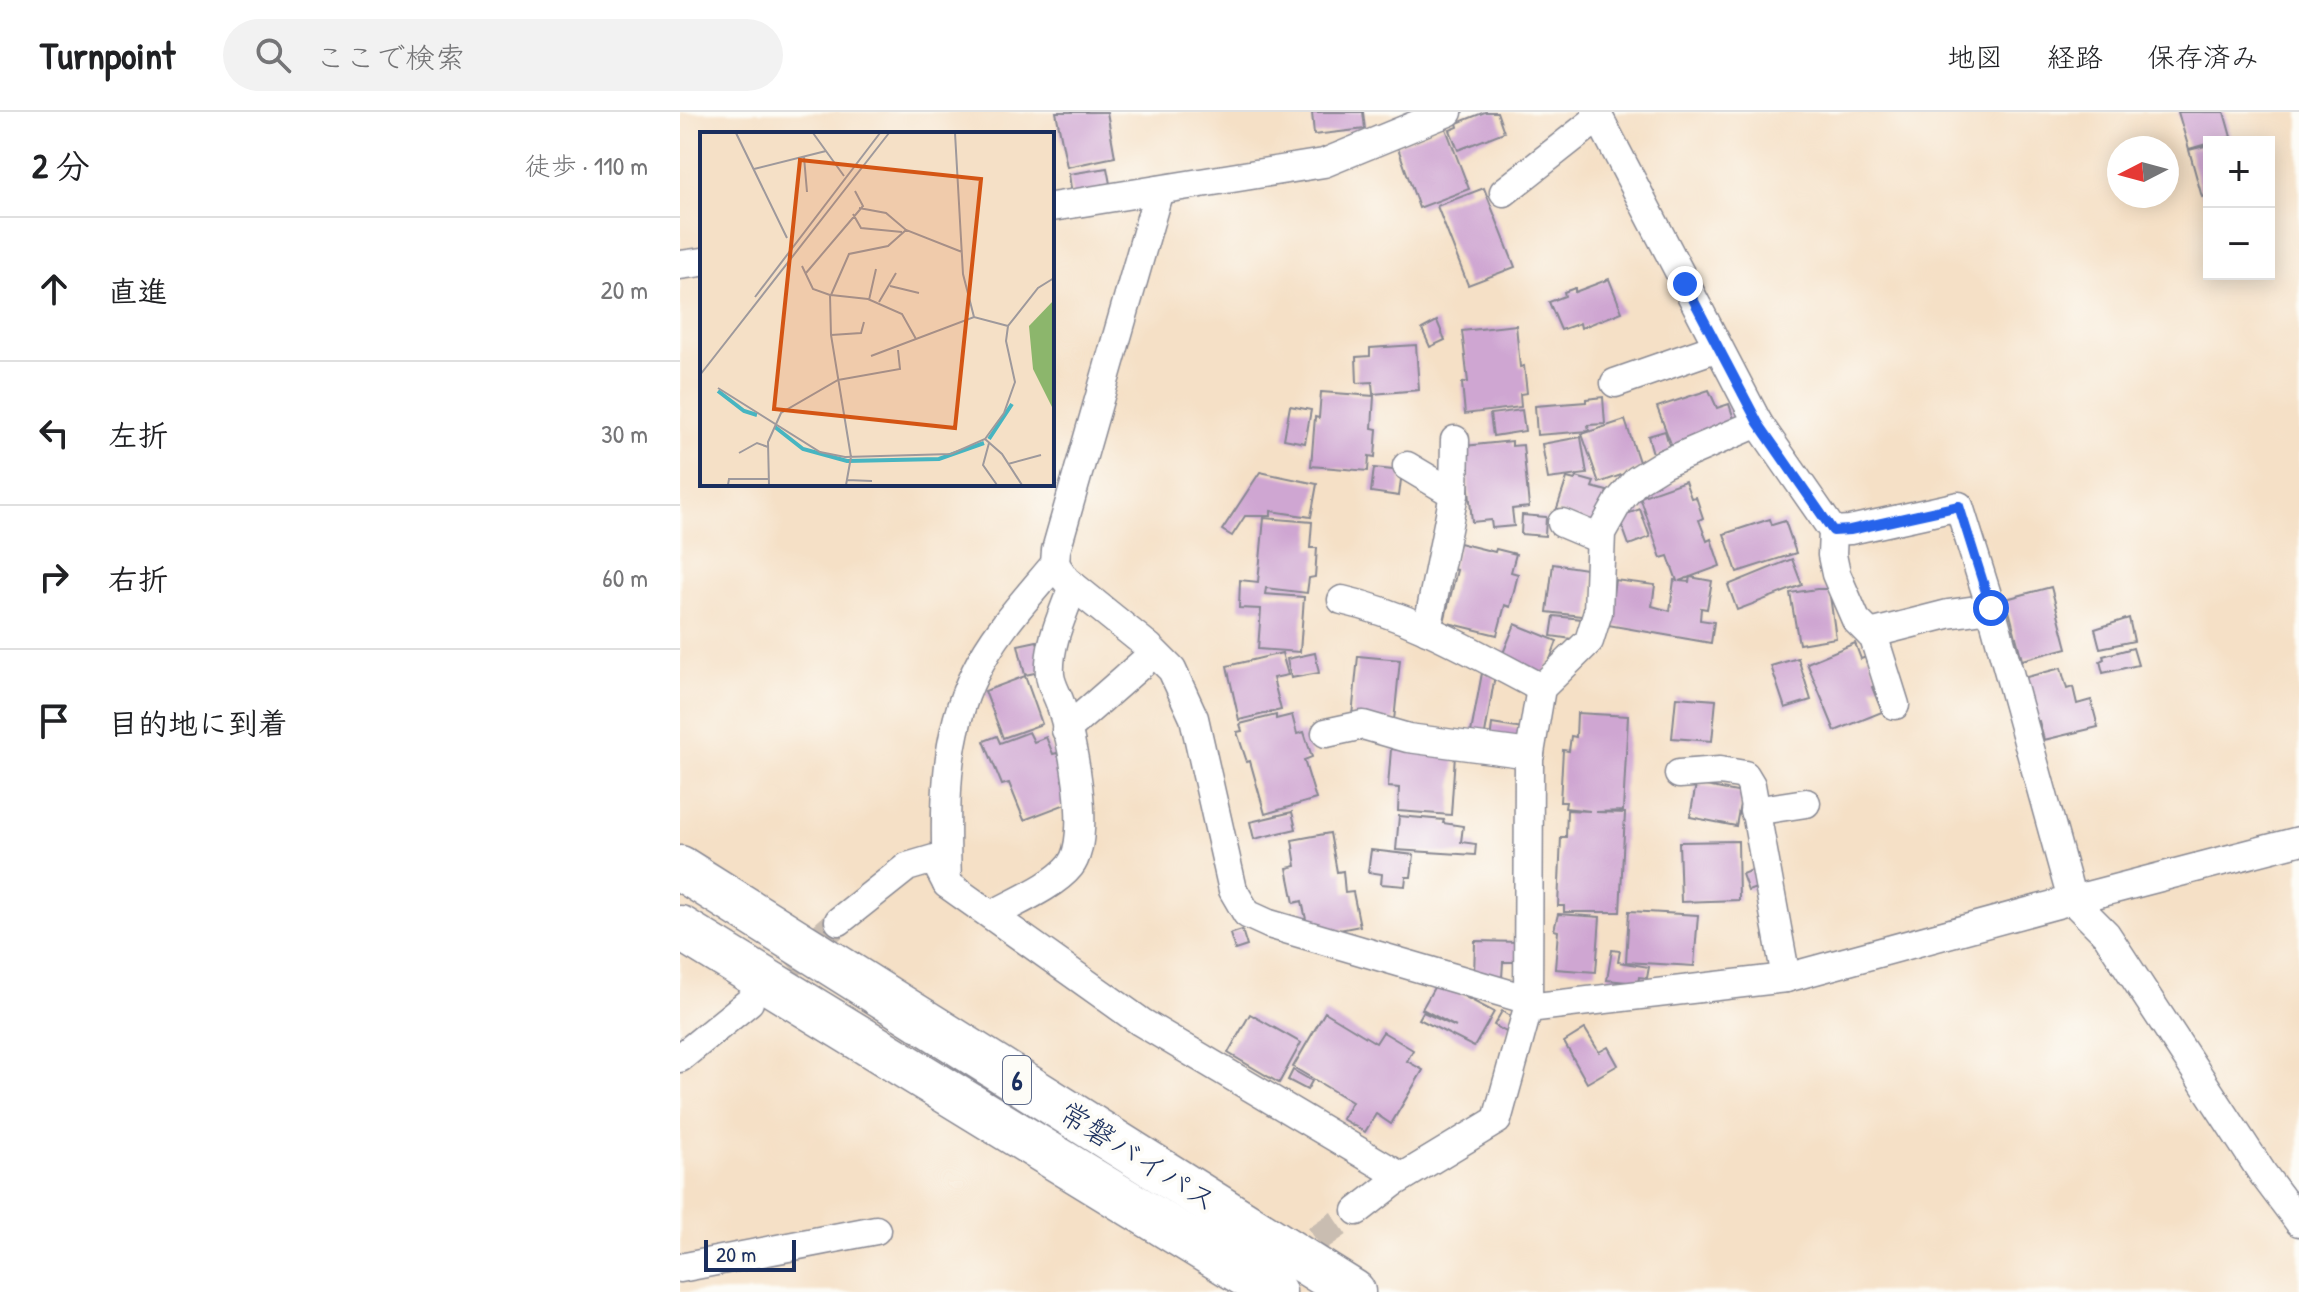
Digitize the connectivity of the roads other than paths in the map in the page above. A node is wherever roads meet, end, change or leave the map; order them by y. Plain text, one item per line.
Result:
1 (1448, 112) edge
2 (1597, 114) edge
3 (1159, 190) junction
4 (1504, 192) dead end
5 (1054, 207) edge
6 (700, 262) edge
7 (680, 265) edge
8 (1718, 347) junction
9 (1615, 383) dead end
10 (1758, 423) junction
11 (1455, 440) dead end
12 (1407, 466) dead end
13 (1454, 494) junction
14 (1562, 523) dead end
15 (1833, 531) junction
16 (1600, 539) junction
17 (1064, 575) junction
18 (1342, 600) dead end
19 (1991, 608) junction
20 (1427, 630) junction
21 (1870, 634) junction
22 (1154, 653) junction
23 (1541, 688) junction
24 (1895, 705) dead end
25 (1066, 730) junction
26 (1326, 733) dead end
27 (1530, 754) junction
28 (1679, 774) dead end
29 (1806, 803) dead end
30 (1754, 811) junction
31 (2299, 841) edge
32 (680, 868) edge
33 (947, 884) junction
34 (2072, 900) junction
35 (992, 915) junction
36 (839, 921) tunnel mouth
37 (680, 928) edge
38 (1786, 978) junction
39 (749, 1002) tunnel mouth
40 (1528, 1004) junction
41 (680, 1058) edge
42 (1402, 1177) junction
43 (1357, 1211) tunnel mouth
44 (2299, 1222) edge
45 (876, 1230) dead end
46 (680, 1268) edge
47 (1274, 1292) edge
48 (1353, 1292) edge

1 - 3 street
2 - 4 street
2 - 8 street
3 - 5 street
3 - 17 street
6 - 7 street
8 - 9 street
8 - 10 street
10 - 15 street
10 - 16 street
11 - 13 street
12 - 13 street
13 - 20 street
14 - 16 street
15 - 19 street
15 - 21 street
16 - 23 street
17 - 22 street
17 - 25 street
17 - 33 street
18 - 20 street
19 - 21 street
19 - 34 street
20 - 23 street
21 - 24 street
22 - 25 street
22 - 40 street
23 - 27 street
25 - 35 street
26 - 27 street
27 - 40 street
28 - 30 street
29 - 30 street
30 - 38 street
31 - 34 street
32 - 48 highway, 常磐バイパス / 6
33 - 35 street
33 - 36 street
34 - 38 street
34 - 44 street
35 - 42 street
37 - 47 highway, 常磐バイパス / 6
38 - 40 street
39 - 41 street
40 - 42 street
42 - 43 street
45 - 46 street

